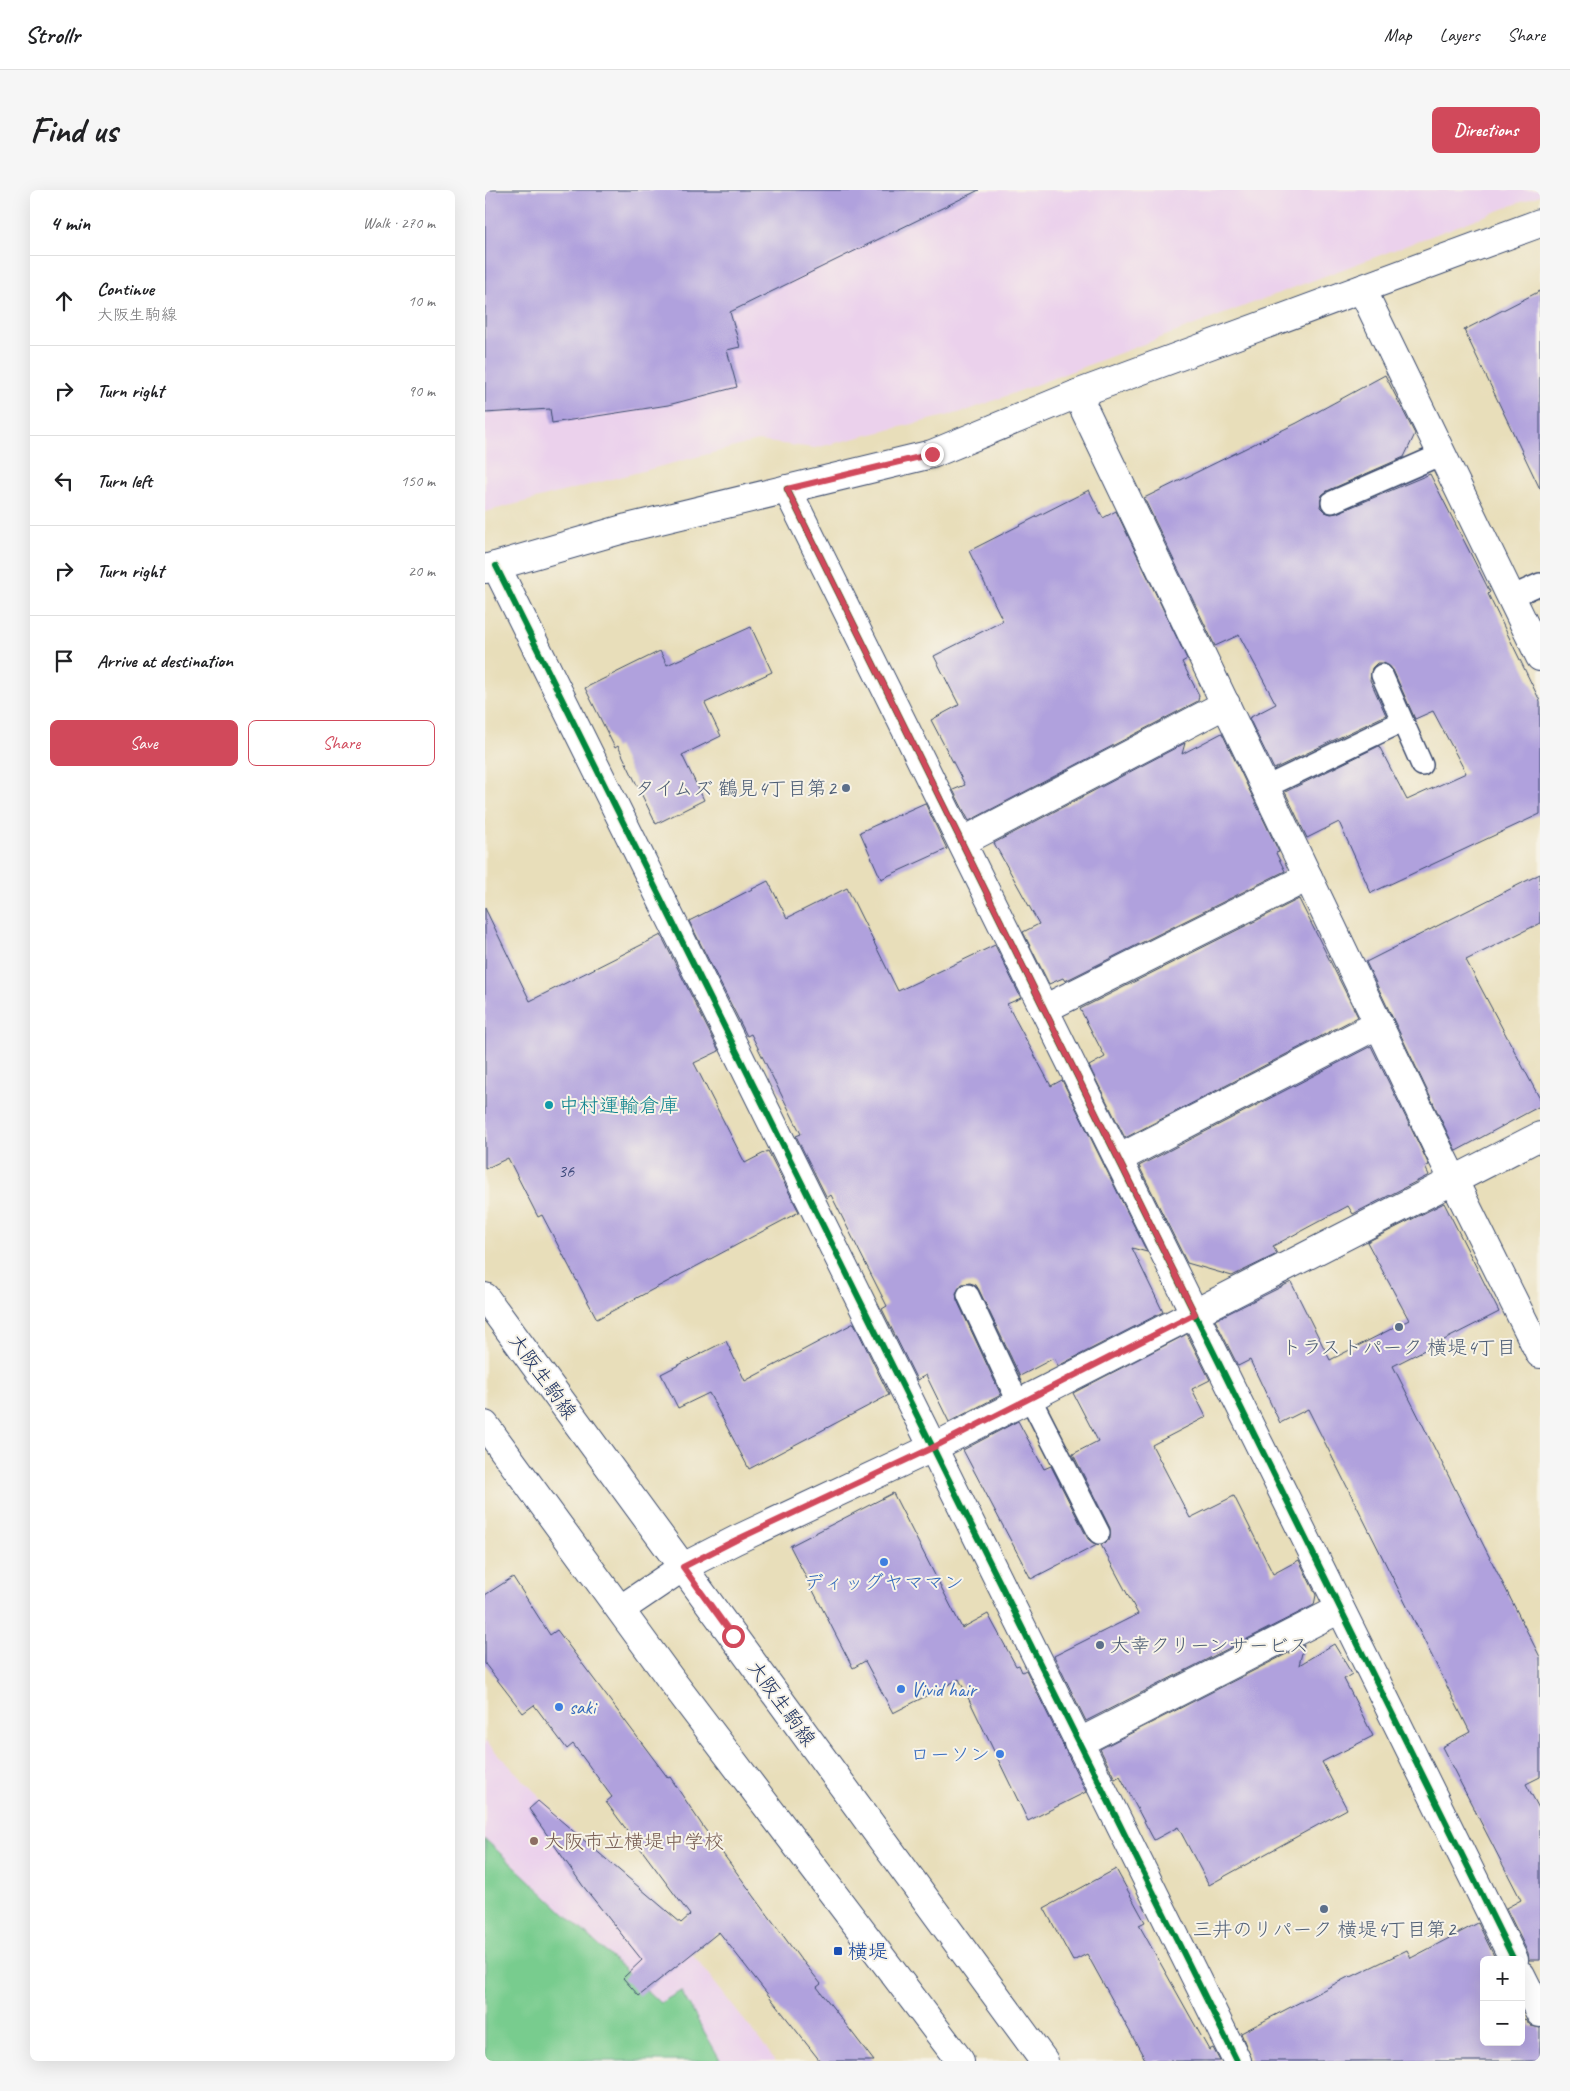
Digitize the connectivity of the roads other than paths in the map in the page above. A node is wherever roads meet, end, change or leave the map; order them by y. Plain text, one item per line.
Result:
1 (1540, 223) edge
2 (1362, 290) junction
3 (1077, 394) junction
4 (1442, 454) junction
5 (787, 489) junction
6 (1332, 502) dead end
7 (491, 568) edge
8 (1540, 584) edge
9 (1511, 597) junction
10 (1540, 656) edge
11 (1381, 675) dead end
12 (1225, 704) junction
13 (1401, 722) junction
14 (1421, 765) dead end
15 (1266, 787) junction
16 (962, 842) junction
17 (1308, 877) junction
18 (1044, 1009) junction
19 (1379, 1024) junction
20 (1540, 1136) edge
21 (1118, 1159) junction
22 (1453, 1180) junction
23 (968, 1295) dead end
24 (485, 1297) edge
25 (1195, 1314) junction
26 (1540, 1354) edge
27 (1024, 1401) junction
28 (485, 1425) edge
29 (932, 1448) junction
30 (1099, 1533) dead end
31 (683, 1567) junction
32 (621, 1609) junction
33 (1340, 1609) junction
34 (1078, 1743) junction
35 (1511, 1956) edge
36 (1525, 1983) edge
37 (1540, 2013) edge
38 (960, 2061) edge
39 (1044, 2061) edge
40 (1237, 2061) edge

1 - 2 street
2 - 3 street
2 - 4 street
3 - 5 street
3 - 12 street
4 - 6 lane
4 - 9 street
5 - 7 street
5 - 16 street
7 - 29 street
8 - 9 lane
9 - 10 street
11 - 13 lane
12 - 15 street
12 - 16 street
13 - 14 lane
13 - 15 lane
15 - 17 street
16 - 18 street
17 - 18 street
17 - 19 street
18 - 21 street
19 - 21 street
19 - 22 street
20 - 22 street
21 - 25 street
22 - 25 street
22 - 26 street
23 - 27 lane
24 - 31 street, 大阪生駒線
25 - 27 street
25 - 33 street
27 - 29 street
27 - 30 lane
28 - 32 street
29 - 31 street
29 - 34 street
31 - 32 street
31 - 39 street, 大阪生駒線
32 - 38 street
33 - 34 street
33 - 35 street
34 - 40 street
36 - 37 street

